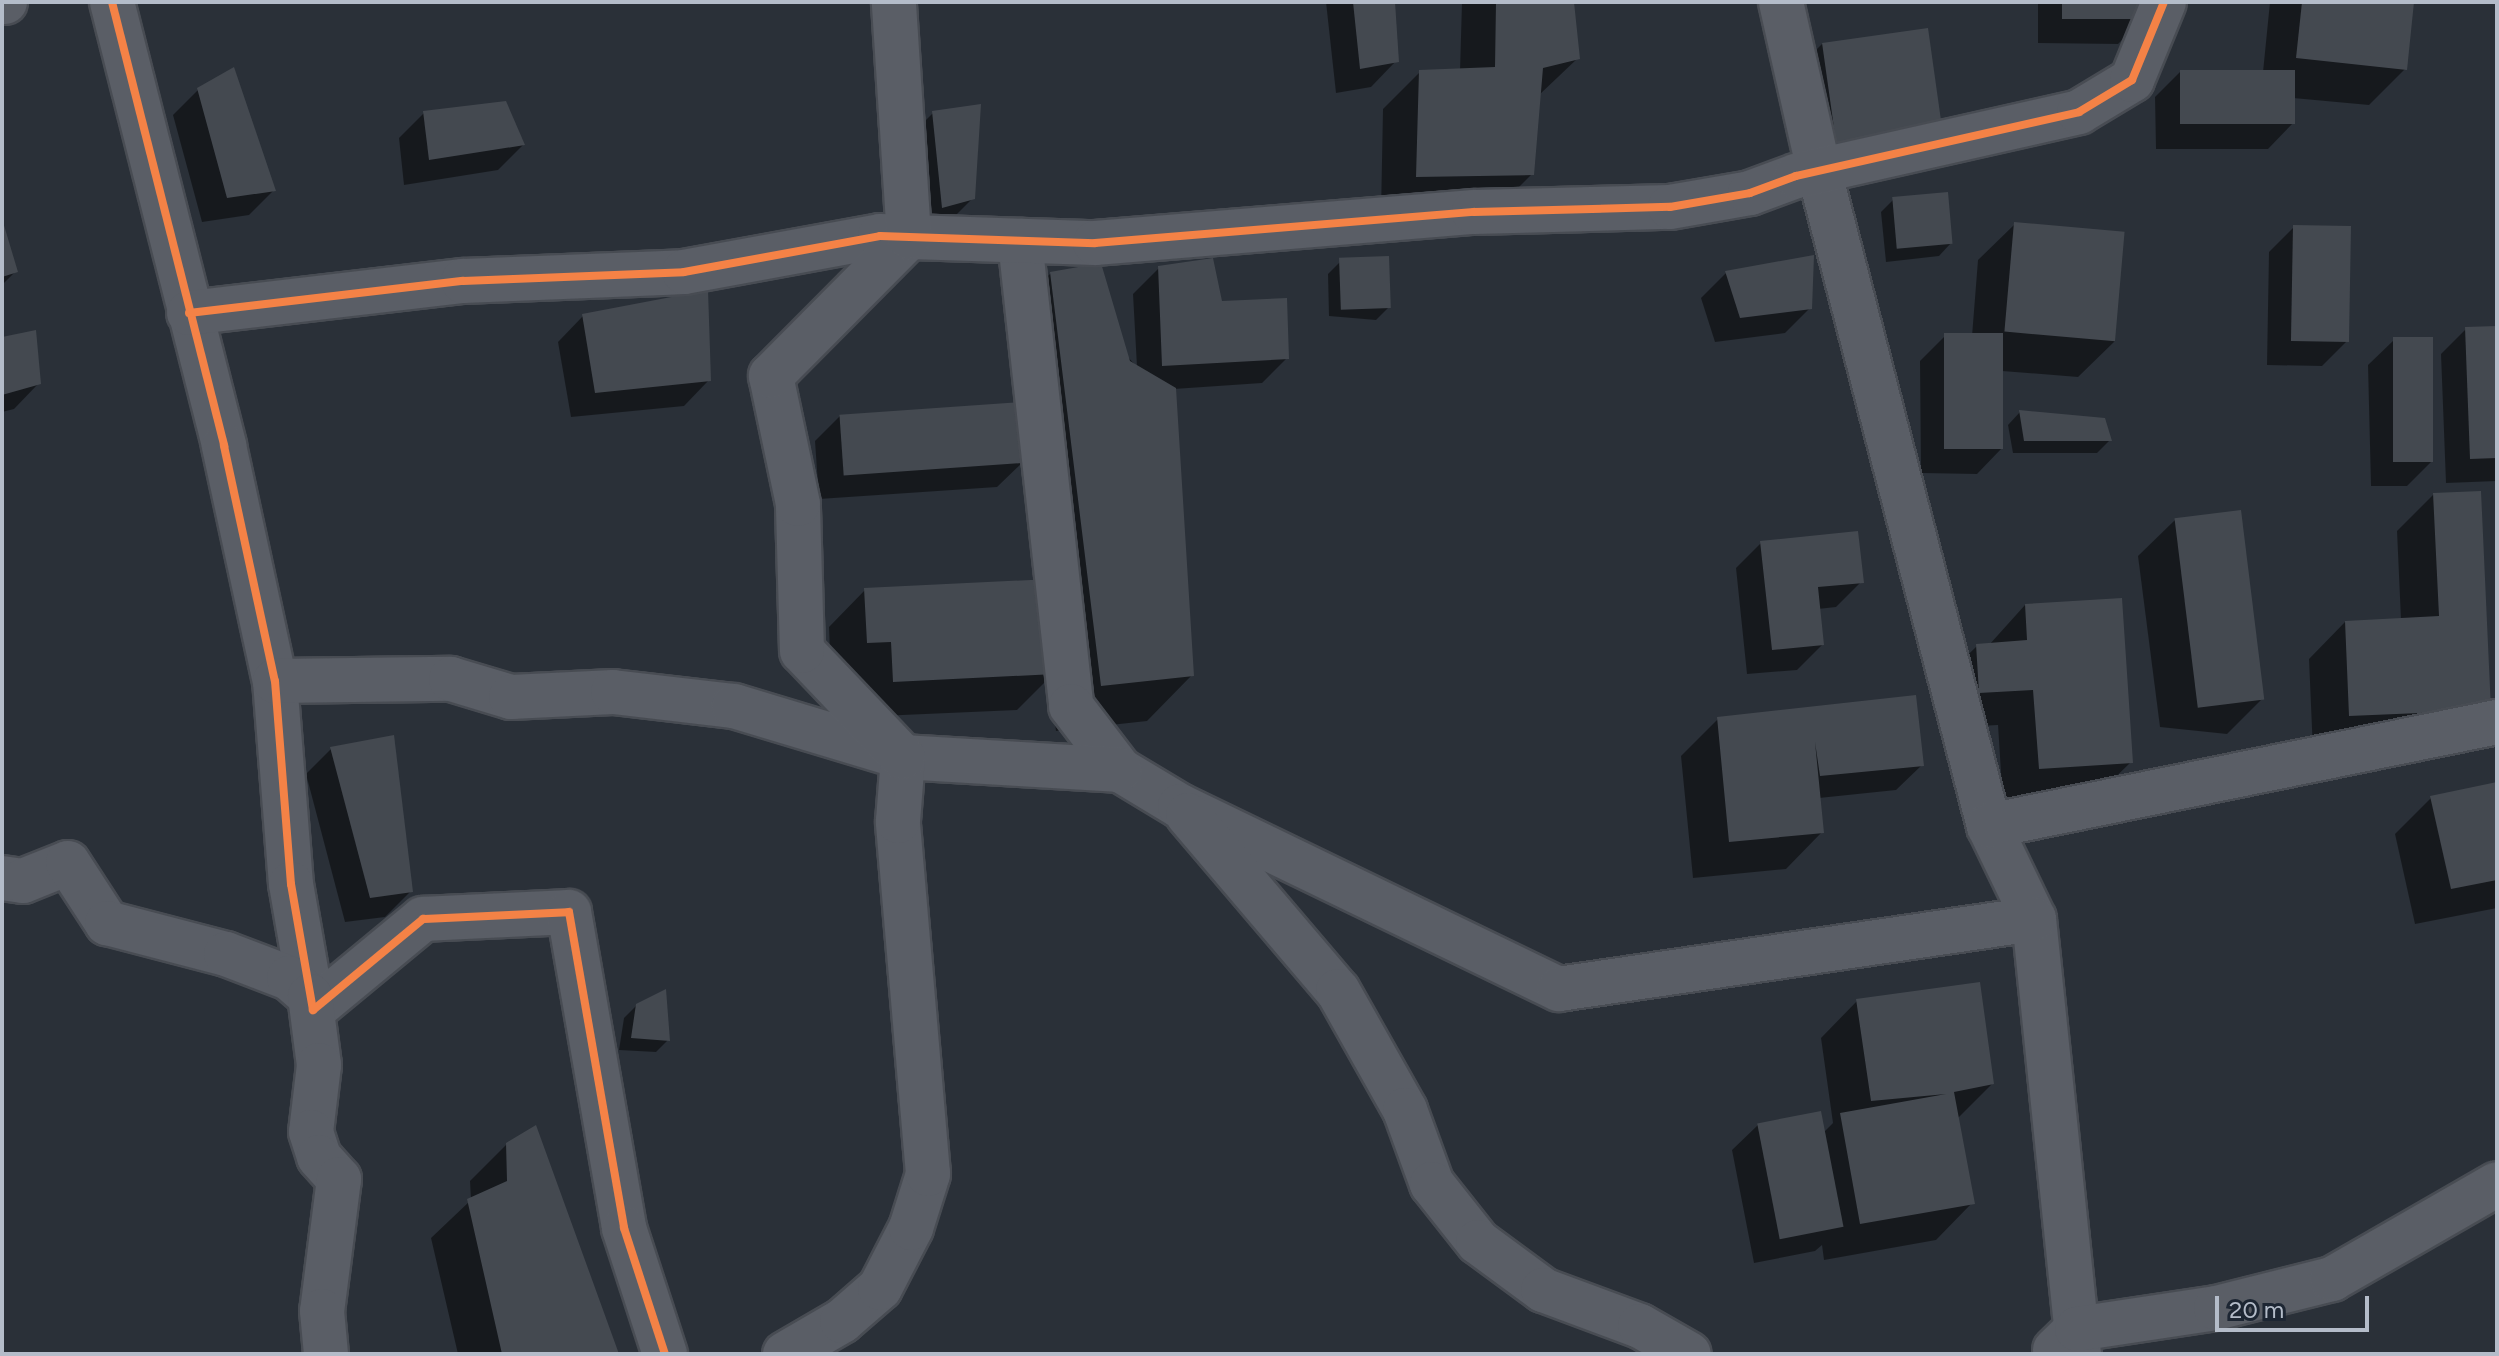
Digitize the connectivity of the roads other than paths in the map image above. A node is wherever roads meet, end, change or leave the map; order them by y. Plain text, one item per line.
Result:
1 (112, 2) edge
2 (894, 2) edge
3 (1781, 2) edge
4 (2164, 2) edge
5 (1819, 171) junction
6 (909, 237) junction
7 (1020, 241) junction
8 (189, 313) junction
9 (275, 681) junction
10 (2497, 722) edge
11 (903, 757) junction
12 (1120, 770) junction
13 (1180, 806) junction
14 (1989, 826) junction
15 (2, 878) edge
16 (2034, 919) junction
17 (313, 1010) junction
18 (2497, 1184) edge
19 (2069, 1346) edge
20 (326, 1354) edge
21 (665, 1354) edge
22 (785, 1354) edge
23 (1689, 1354) edge

1 - 8 street
2 - 6 street
3 - 5 street
4 - 5 street
5 - 7 street
5 - 14 street
6 - 7 street
6 - 8 street
6 - 11 street
7 - 12 street
8 - 9 street
9 - 11 street
9 - 17 street
10 - 14 street
11 - 12 street
11 - 22 street
12 - 13 street
13 - 16 street
13 - 23 street
14 - 16 street
15 - 17 street
16 - 19 street
17 - 20 street
17 - 21 street
18 - 19 street

